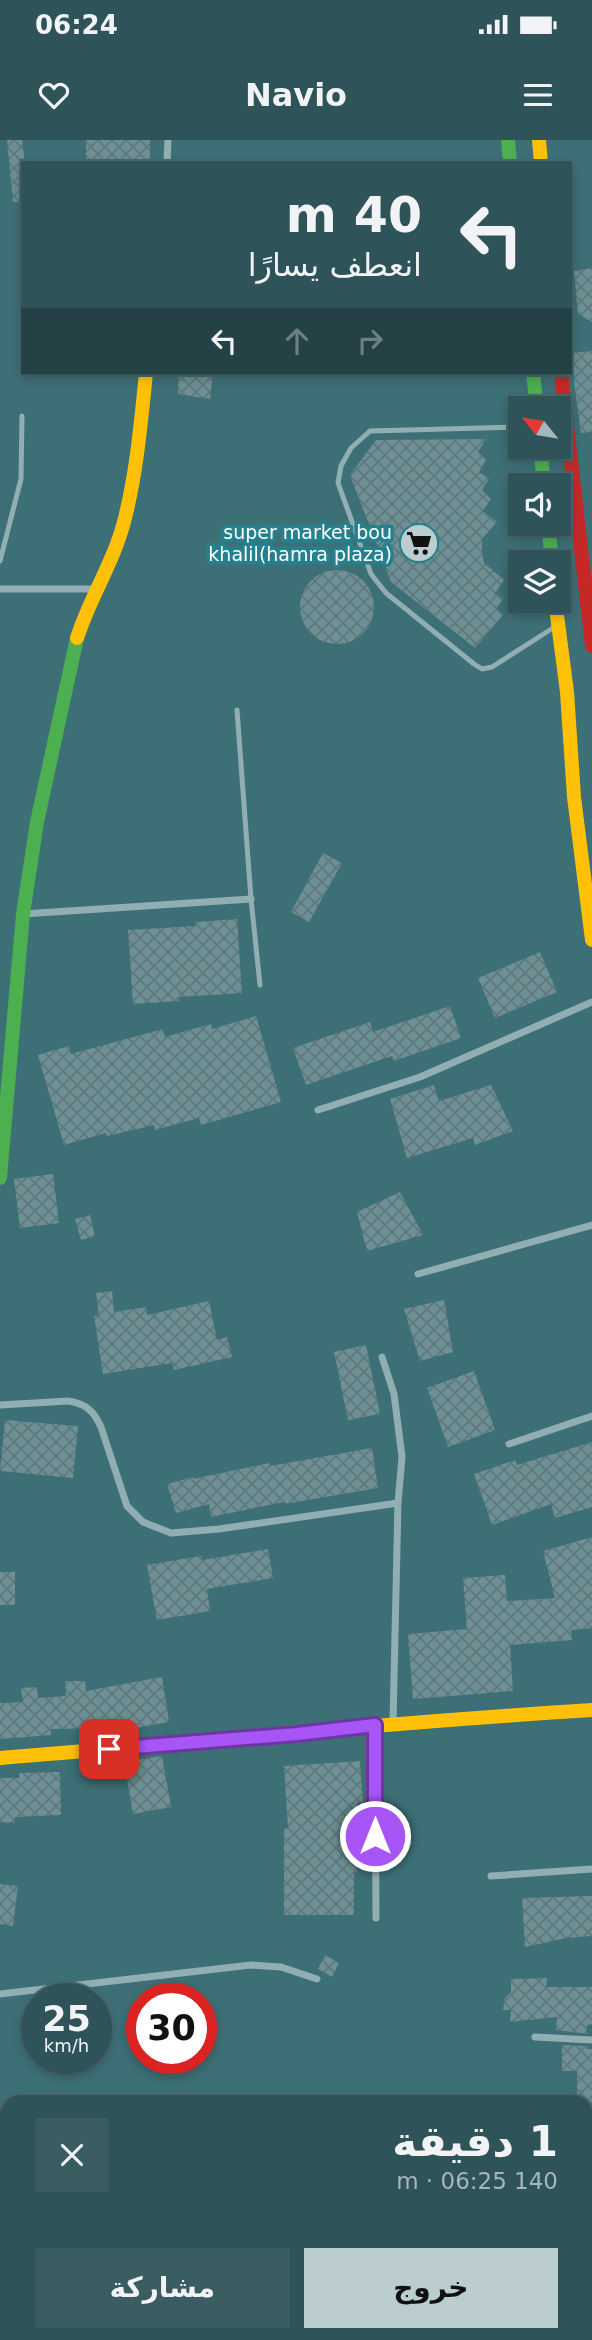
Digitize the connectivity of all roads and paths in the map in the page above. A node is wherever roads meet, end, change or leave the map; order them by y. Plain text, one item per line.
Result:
1 (168, 140) edge
2 (508, 140) edge
3 (539, 140) edge
4 (167, 161) edge
5 (510, 161) edge
6 (541, 161) edge
7 (146, 375) edge
8 (533, 375) edge
9 (561, 375) edge
10 (536, 396) edge
11 (22, 416) dead end
12 (508, 427) edge
13 (0, 561) edge
14 (0, 589) edge
15 (96, 589) junction
16 (557, 613) edge
17 (558, 625) junction
18 (592, 637) edge
19 (592, 646) edge
20 (237, 709) dead end
21 (251, 899) junction
22 (23, 914) junction
23 (592, 940) edge
24 (260, 985) dead end
25 (592, 1002) edge
26 (6, 1039) edge
27 (318, 1110) dead end
28 (0, 1178) edge
29 (592, 1225) edge
30 (418, 1274) dead end
31 (382, 1357) dead end
32 (0, 1405) edge
33 (592, 1416) edge
34 (509, 1444) dead end
35 (398, 1503) junction
36 (592, 1710) edge
37 (393, 1723) junction
38 (375, 1725) junction
39 (0, 1758) edge
40 (592, 1869) edge
41 (491, 1876) dead end
42 (376, 1918) dead end
43 (317, 1979) dead end
44 (0, 1994) edge
45 (535, 2037) dead end
46 (592, 2040) edge

1 - 4 street
2 - 5 main road
3 - 6 main road
7 - 15 main road
8 - 10 main road
9 - 18 main road
11 - 13 lane
12 - 17 lane
14 - 15 street
15 - 22 main road
16 - 17 main road
17 - 23 main road
18 - 19 main road
20 - 21 lane
21 - 22 street
21 - 24 lane
22 - 26 main road
25 - 27 street
26 - 28 main road
29 - 30 street
31 - 35 street
32 - 35 street
33 - 34 street
35 - 37 street
36 - 37 main road
37 - 38 main road
38 - 39 main road
38 - 42 street
40 - 41 street
43 - 44 street
45 - 46 street

